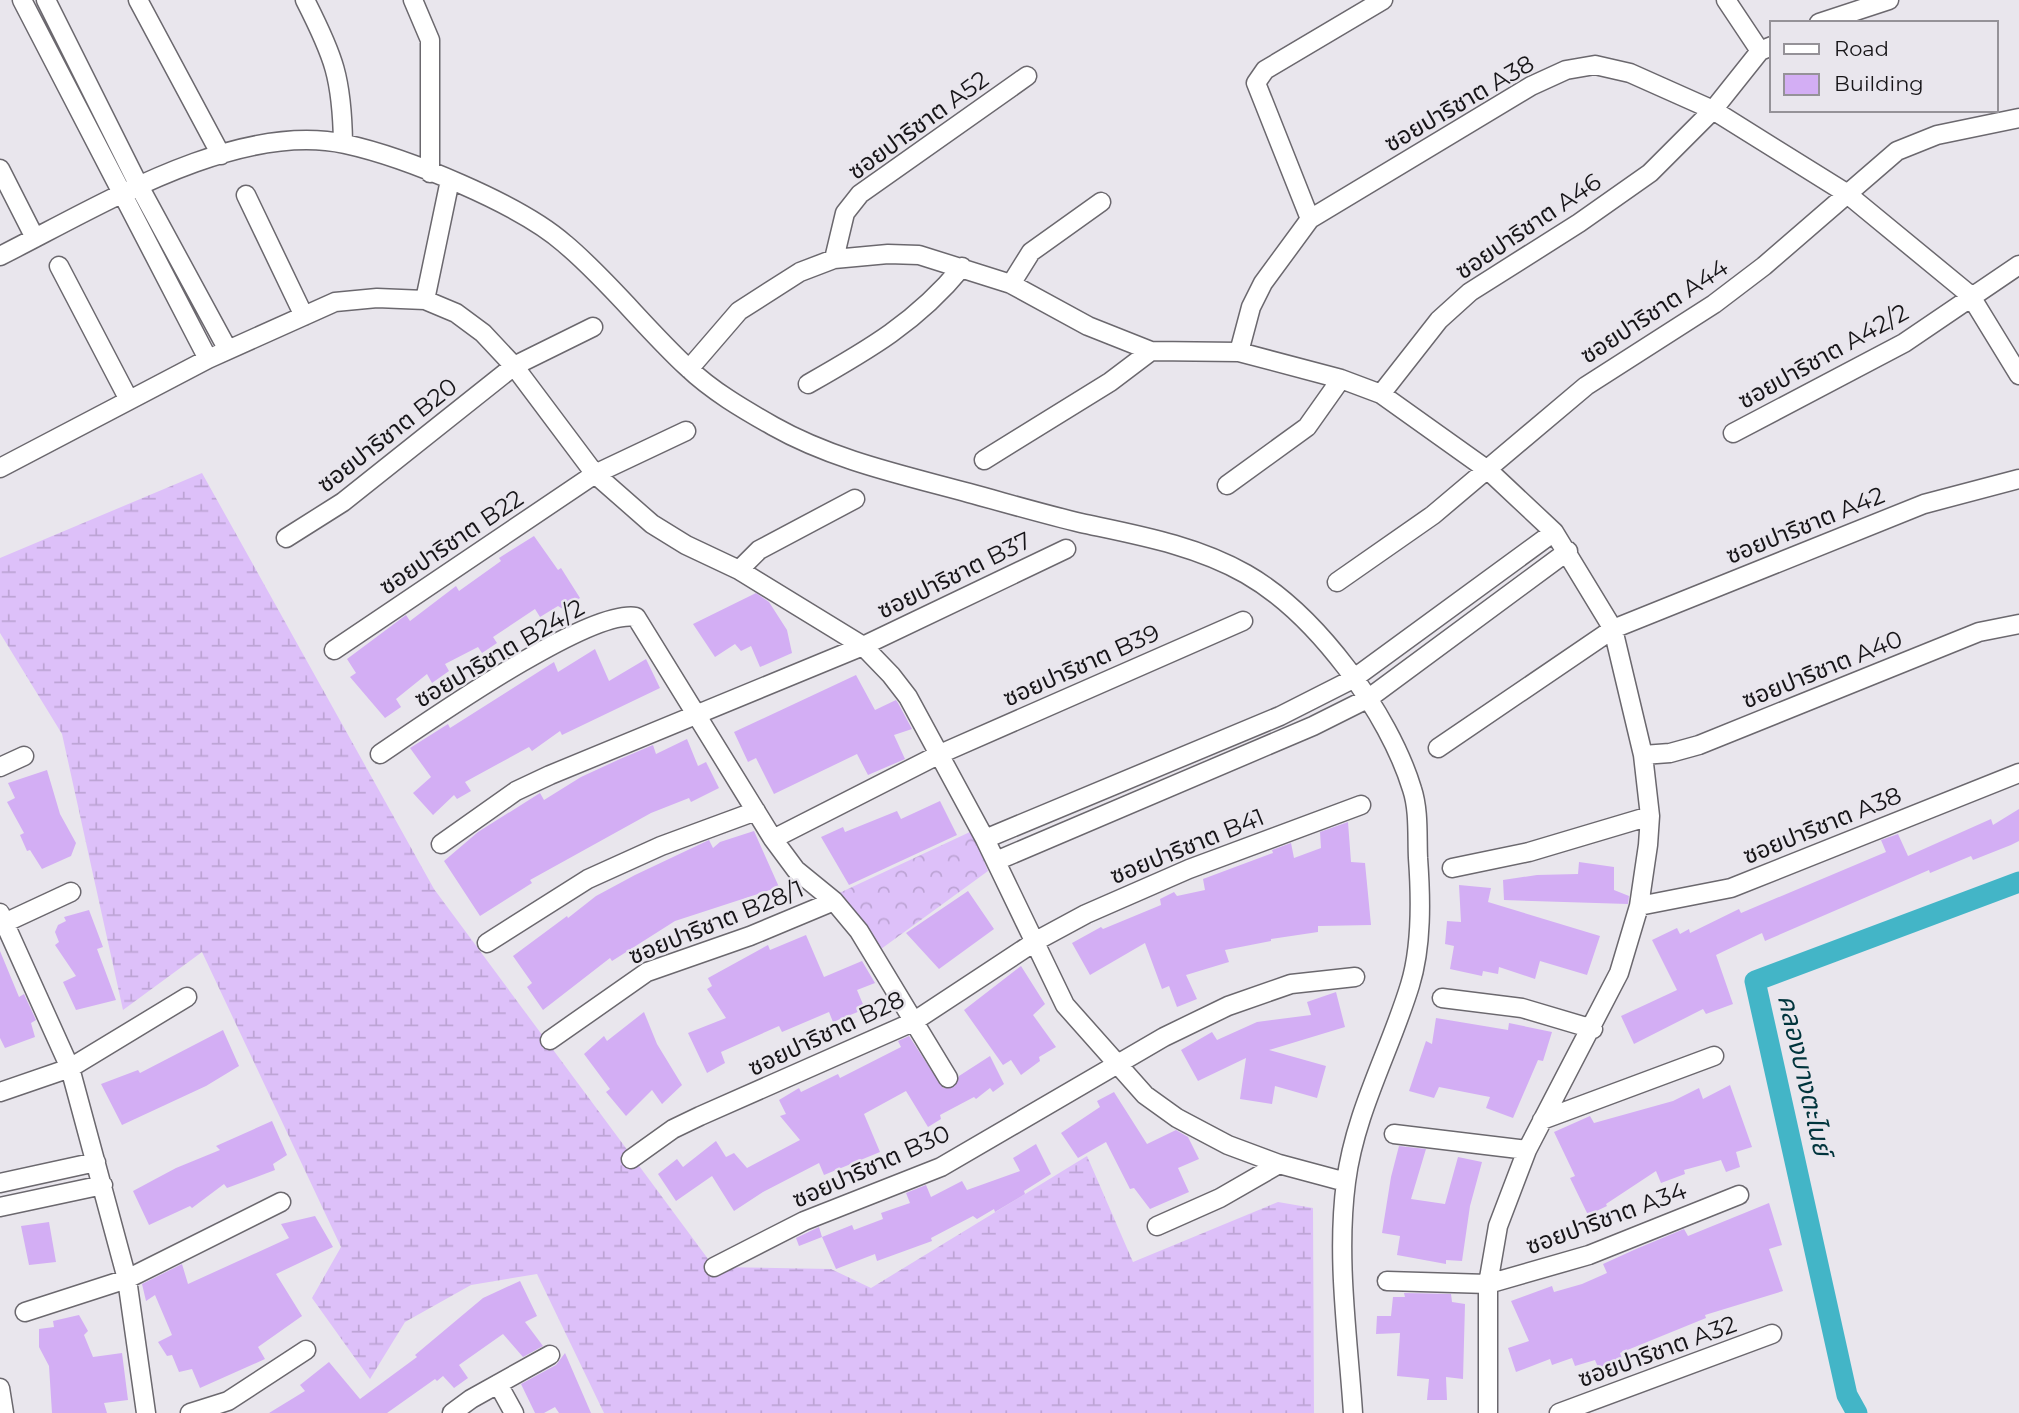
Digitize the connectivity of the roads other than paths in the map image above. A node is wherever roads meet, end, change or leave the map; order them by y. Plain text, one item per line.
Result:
1 (22, 0) edge
2 (46, 0) edge
3 (138, 0) edge
4 (305, 0) edge
5 (413, 0) edge
6 (1383, 0) edge
7 (1726, 0) edge
8 (1889, 0) edge
9 (1825, 21) edge
10 (1766, 49) edge
11 (1027, 76) dead end
12 (1713, 110) junction
13 (2019, 118) edge
14 (343, 143) junction
15 (221, 155) junction
16 (0, 169) edge
17 (430, 173) junction
18 (450, 180) junction
19 (139, 186) junction
20 (1846, 193) junction
21 (121, 195) junction
22 (246, 195) dead end
23 (1101, 202) dead end
24 (1310, 219) junction
25 (35, 238) junction
26 (0, 256) edge
27 (834, 259) junction
28 (2019, 265) edge
29 (59, 266) dead end
30 (961, 267) junction
31 (1011, 285) junction
32 (1970, 295) junction
33 (425, 300) junction
34 (304, 316) junction
35 (593, 327) dead end
36 (228, 350) junction
37 (1151, 351) junction
38 (1239, 352) junction
39 (208, 359) junction
40 (514, 366) junction
41 (689, 369) junction
42 (2019, 375) edge
43 (1341, 379) junction
44 (808, 384) dead end
45 (1381, 394) junction
46 (129, 400) junction
47 (686, 431) dead end
48 (1733, 433) dead end
49 (984, 460) dead end
50 (1, 463) edge
51 (1489, 471) junction
52 (595, 474) junction
53 (2019, 479) edge
54 (1227, 485) dead end
55 (855, 499) dead end
56 (1553, 532) junction
57 (286, 538) dead end
58 (1066, 549) dead end
59 (1568, 551) junction
60 (739, 570) junction
61 (1337, 582) dead end
62 (1243, 621) dead end
63 (2019, 624) edge
64 (1613, 629) junction
65 (863, 646) junction
66 (334, 650) dead end
67 (1353, 679) junction
68 (1369, 698) junction
69 (695, 716) junction
70 (1438, 748) dead end
71 (380, 754) dead end
72 (940, 754) junction
73 (1643, 755) junction
74 (24, 756) dead end
75 (0, 767) edge
76 (2019, 773) edge
77 (1360, 805) dead end
78 (756, 811) junction
79 (1650, 816) junction
80 (774, 839) junction
81 (985, 839) junction
82 (441, 844) dead end
83 (996, 861) junction
84 (1452, 868) dead end
85 (71, 891) dead end
86 (834, 901) junction
87 (1639, 906) junction
88 (2, 920) edge
89 (1036, 942) junction
90 (487, 943) dead end
91 (1355, 977) dead end
92 (187, 997) dead end
93 (1443, 998) dead end
94 (913, 1022) junction
95 (1593, 1029) junction
96 (550, 1040) dead end
97 (1714, 1056) dead end
98 (1117, 1063) junction
99 (70, 1068) junction
100 (948, 1078) dead end
101 (0, 1091) edge
102 (1542, 1120) junction
103 (1394, 1134) dead end
104 (1527, 1150) junction
105 (631, 1159) dead end
106 (96, 1162) junction
107 (1279, 1164) junction
108 (1346, 1182) junction
109 (0, 1183) edge
110 (103, 1185) junction
111 (1739, 1195) dead end
112 (281, 1202) dead end
113 (0, 1207) edge
114 (1157, 1226) dead end
115 (715, 1267) dead end
116 (127, 1279) junction
117 (1387, 1281) dead end
118 (1488, 1284) junction
119 (25, 1312) dead end
120 (1772, 1334) dead end
121 (306, 1350) dead end
122 (550, 1355) dead end
123 (498, 1384) junction
124 (0, 1388) edge
125 (4, 1413) edge
126 (146, 1413) edge
127 (190, 1413) edge
128 (452, 1413) edge
129 (513, 1413) edge
130 (1353, 1413) edge
131 (1488, 1413) edge
132 (1559, 1413) edge

1 - 21 street
2 - 19 street
3 - 15 street
4 - 14 street
5 - 17 street
6 - 24 street
7 - 10 street
8 - 9 street
10 - 12 street, ซอยปาริชาต A46
11 - 27 street, ซอยปาริชาต A52
12 - 20 street, ซอยปาริชาต A38
12 - 24 street, ซอยปาริชาต A38
12 - 45 street, ซอยปาริชาต A46
13 - 20 street, ซอยปาริชาต A44
14 - 15 street
14 - 17 street
15 - 19 street
16 - 25 street
17 - 18 street
18 - 33 street
18 - 41 street
19 - 21 street
19 - 36 street
20 - 32 street, ซอยปาริชาต A38
20 - 51 street, ซอยปาริชาต A44
21 - 25 street
21 - 39 street
22 - 34 street
23 - 31 street
24 - 38 street, ซอยปาริชาต A38
25 - 26 street
27 - 30 street
27 - 41 street
28 - 32 street, ซอยปาริชาต A42/2
29 - 46 street
30 - 31 street
30 - 44 street
31 - 37 street
32 - 42 street, ซอยปาริชาต A38
32 - 48 street, ซอยปาริชาต A42/2
33 - 34 street
33 - 40 street
34 - 36 street
35 - 40 street, ซอยปาริชาต B20
36 - 39 street
37 - 38 street
37 - 49 street
38 - 43 street
39 - 46 street
40 - 52 street
40 - 57 street, ซอยปาริชาต B20
41 - 67 street
43 - 45 street
43 - 54 street
45 - 51 street
46 - 50 street
47 - 52 street, ซอยปาริชาต B22
51 - 56 street
51 - 61 street, ซอยปาริชาต A44
52 - 60 street
52 - 66 street, ซอยปาริชาต B22
53 - 64 street, ซอยปาริชาต A42
55 - 60 street
56 - 59 street
56 - 67 street
58 - 65 street, ซอยปาริชาต B37
59 - 64 street
59 - 68 street
60 - 65 street
62 - 72 street, ซอยปาริชาต B39
63 - 73 street, ซอยปาริชาต A40
64 - 70 street, ซอยปาริชาต A42
64 - 73 street
65 - 69 street, ซอยปาริชาต B37
65 - 72 street
67 - 68 street
67 - 81 street
68 - 83 street
68 - 108 street
69 - 71 street, ซอยปาริชาต B24/2
69 - 78 street
69 - 82 street, ซอยปาริชาต B37
72 - 80 street, ซอยปาริชาต B39
72 - 81 street
73 - 79 street
74 - 75 street
76 - 87 street, ซอยปาริชาต A38
77 - 89 street, ซอยปาริชาต B41
78 - 80 street
78 - 90 street
79 - 84 street
79 - 87 street
80 - 86 street
81 - 83 street
83 - 89 street
85 - 88 street
86 - 94 street
86 - 96 street, ซอยปาริชาต B28/1
87 - 95 street
88 - 99 street
89 - 94 street, ซอยปาริชาต B28
89 - 98 street
91 - 98 street, ซอยปาริชาต B30
92 - 99 street
93 - 95 street
94 - 100 street
94 - 105 street, ซอยปาริชาต B28
95 - 102 street
97 - 102 street
98 - 107 street
98 - 115 street, ซอยปาริชาต B30
99 - 101 street
99 - 106 street
102 - 104 street
103 - 104 street
104 - 118 street
106 - 109 street
106 - 110 street
107 - 108 street
107 - 114 street
108 - 130 street
110 - 113 street
110 - 116 street
111 - 118 street, ซอยปาริชาต A34
112 - 116 street
116 - 119 street
116 - 126 street
117 - 118 street, ซอยปาริชาต A34
118 - 131 street
120 - 132 street, ซอยปาริชาต A32
121 - 127 street
122 - 123 street
123 - 128 street
123 - 129 street
124 - 125 street

